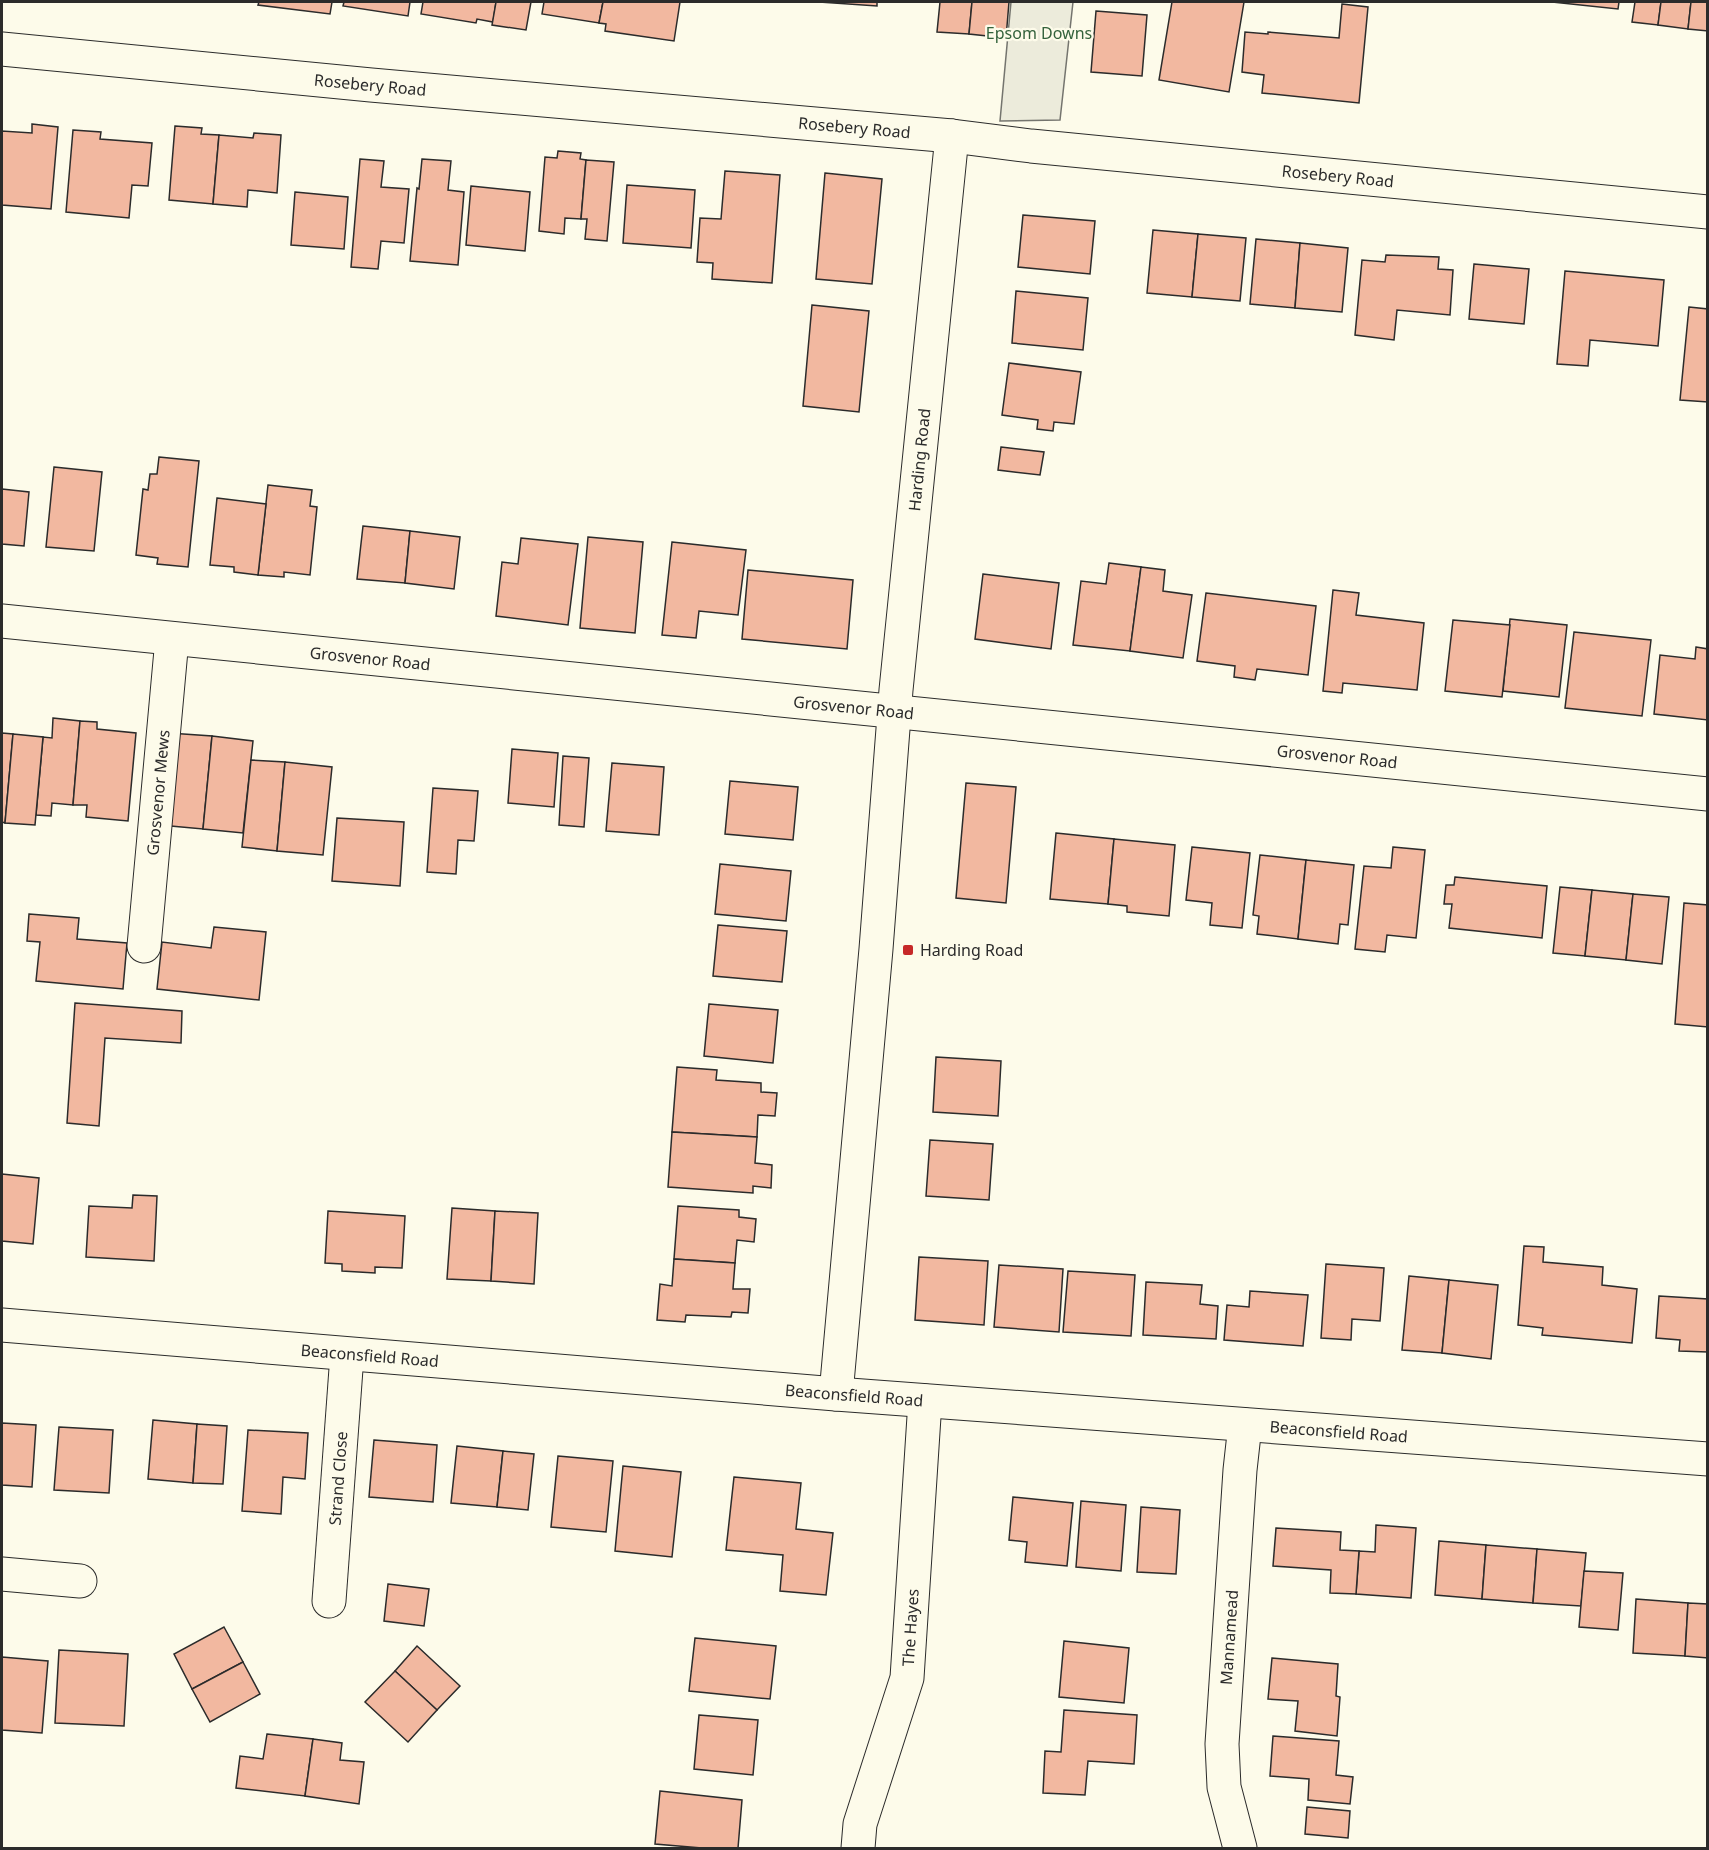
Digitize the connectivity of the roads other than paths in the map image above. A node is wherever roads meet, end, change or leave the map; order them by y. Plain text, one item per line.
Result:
1 (2, 49) edge
2 (952, 136) junction
3 (1707, 212) edge
4 (2, 621) edge
5 (172, 639) junction
6 (895, 711) junction
7 (1707, 794) edge
8 (144, 946) dead end
9 (2, 1325) edge
10 (346, 1355) junction
11 (836, 1394) junction
12 (925, 1401) junction
13 (1245, 1425) junction
14 (1707, 1459) edge
15 (2, 1574) edge
16 (80, 1581) dead end
17 (329, 1601) dead end
18 (858, 1848) edge
19 (1240, 1848) edge

1 - 2 street, Rosebery Road
2 - 3 street, Rosebery Road
2 - 6 street, Harding Road
4 - 5 street, Grosvenor Road
5 - 6 street, Grosvenor Road
5 - 8 street, Grosvenor Mews
6 - 7 street, Grosvenor Road
6 - 11 street, Harding Road
9 - 10 street, Beaconsfield Road
10 - 11 street, Beaconsfield Road
10 - 17 street, Strand Close
11 - 12 street, Beaconsfield Road
12 - 13 street, Beaconsfield Road
12 - 18 street, The Hayes
13 - 14 street, Beaconsfield Road
13 - 19 street, Mannamead
15 - 16 street

